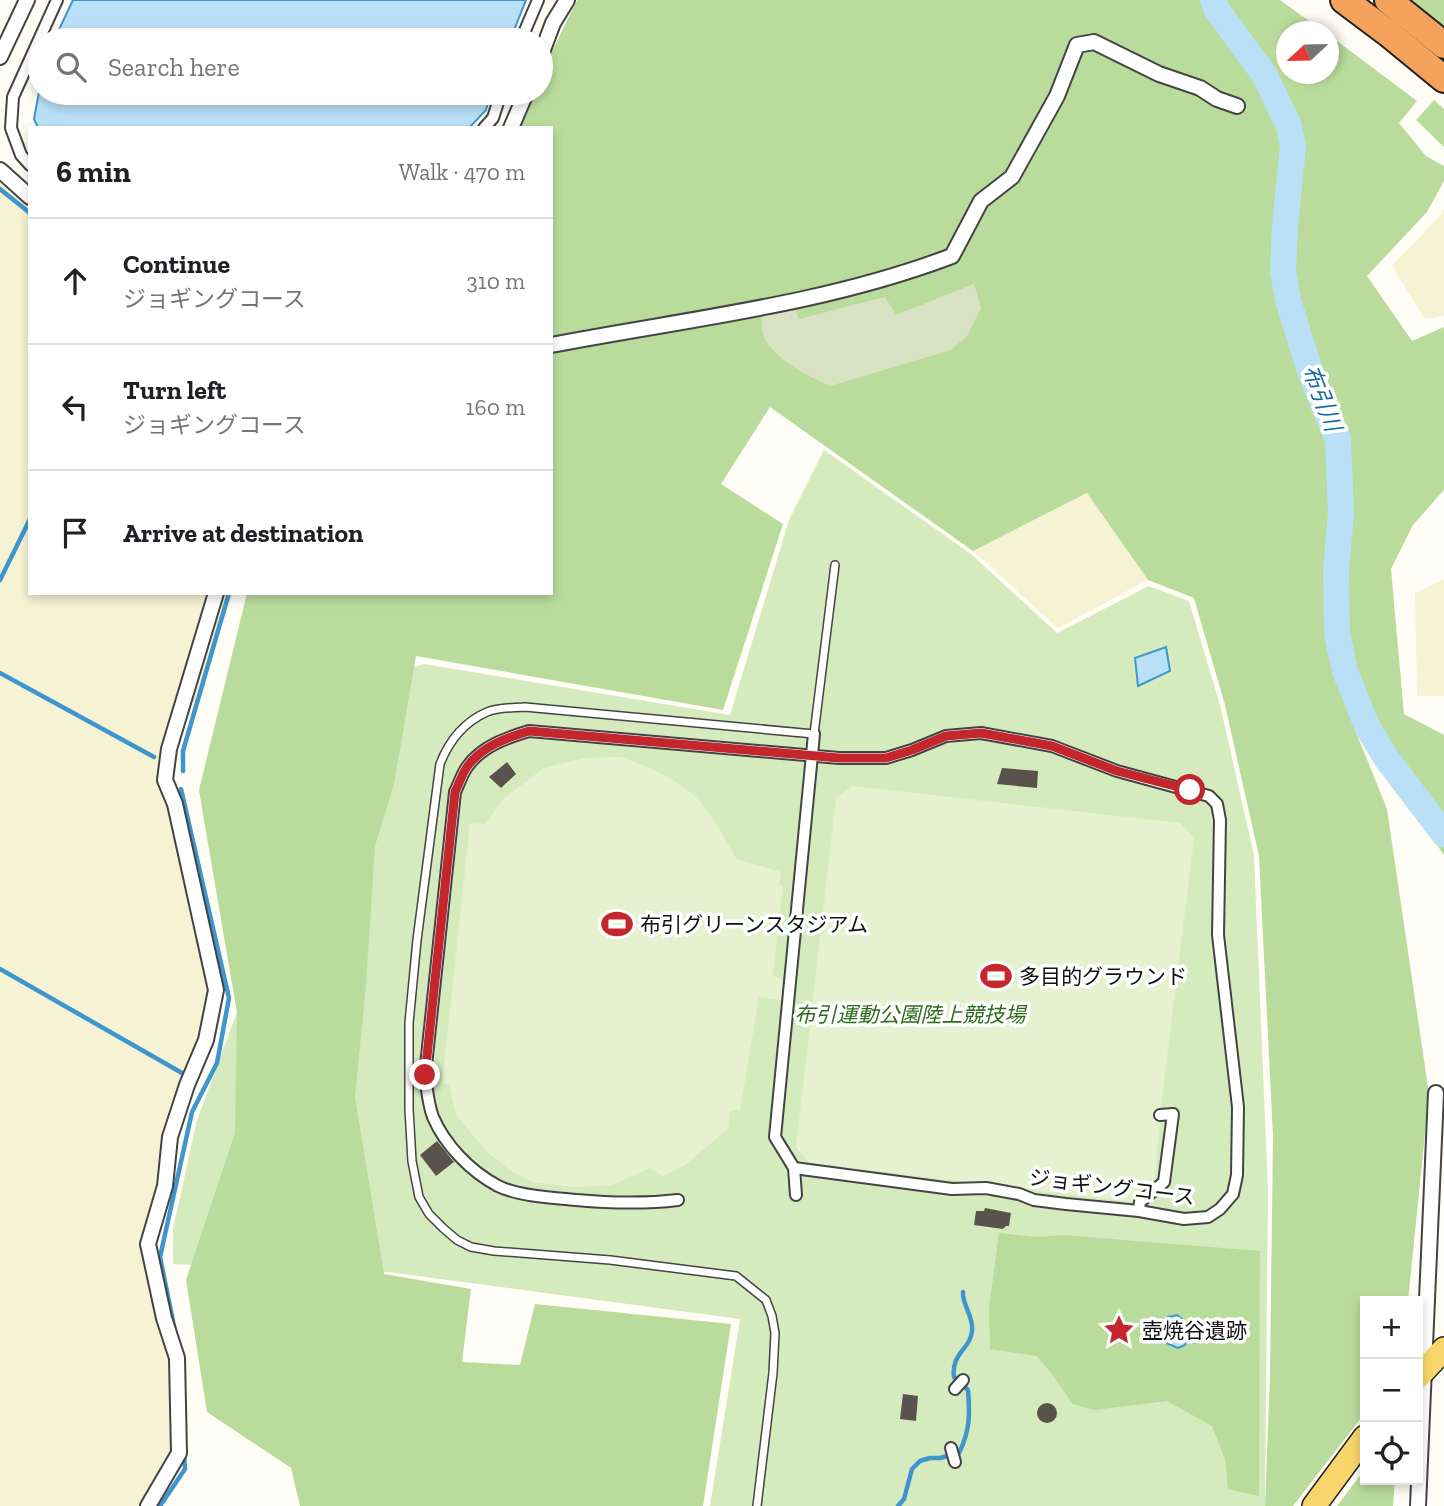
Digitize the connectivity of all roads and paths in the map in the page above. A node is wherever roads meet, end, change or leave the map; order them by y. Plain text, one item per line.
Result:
1 (27, 0) edge
2 (57, 0) edge
3 (538, 0) edge
4 (567, 0) edge
5 (1344, 0) edge
6 (1388, 0) edge
7 (44, 28) edge
8 (526, 28) edge
9 (551, 28) edge
10 (1444, 45) edge
11 (0, 57) edge
12 (28, 64) edge
13 (1444, 79) edge
14 (498, 105) edge
15 (521, 105) edge
16 (1237, 106) dead end
17 (487, 126) edge
18 (512, 126) edge
19 (28, 163) edge
20 (0, 170) edge
21 (28, 195) edge
22 (553, 345) edge
23 (835, 565) dead end
24 (215, 595) edge
25 (814, 734) junction
26 (811, 755) junction
27 (1436, 1093) dead end
28 (1160, 1115) dead end
29 (794, 1168) junction
30 (796, 1195) dead end
31 (678, 1200) dead end
32 (1139, 1211) junction
33 (1444, 1349) edge
34 (1422, 1359) edge
35 (1423, 1372) edge
36 (1420, 1422) edge
37 (1360, 1444) edge
38 (951, 1448) dead end
39 (955, 1462) dead end
40 (148, 1506) edge
41 (757, 1506) edge
42 (1314, 1506) edge
43 (1418, 1506) edge

1 - 11 street
2 - 7 street
3 - 8 street
4 - 9 street
5 - 13 highway
6 - 10 highway
12 - 19 street
14 - 17 street
15 - 18 street
16 - 22 street
20 - 21 street
23 - 25 lane
24 - 40 street
25 - 26 street
25 - 41 lane
26 - 29 street
26 - 31 street, ジョギングコース
26 - 32 street, ジョギングコース
27 - 34 street
28 - 32 street
29 - 30 street
29 - 32 street, ジョギングコース
33 - 35 main road
36 - 43 street
37 - 42 main road
38 - 39 street

